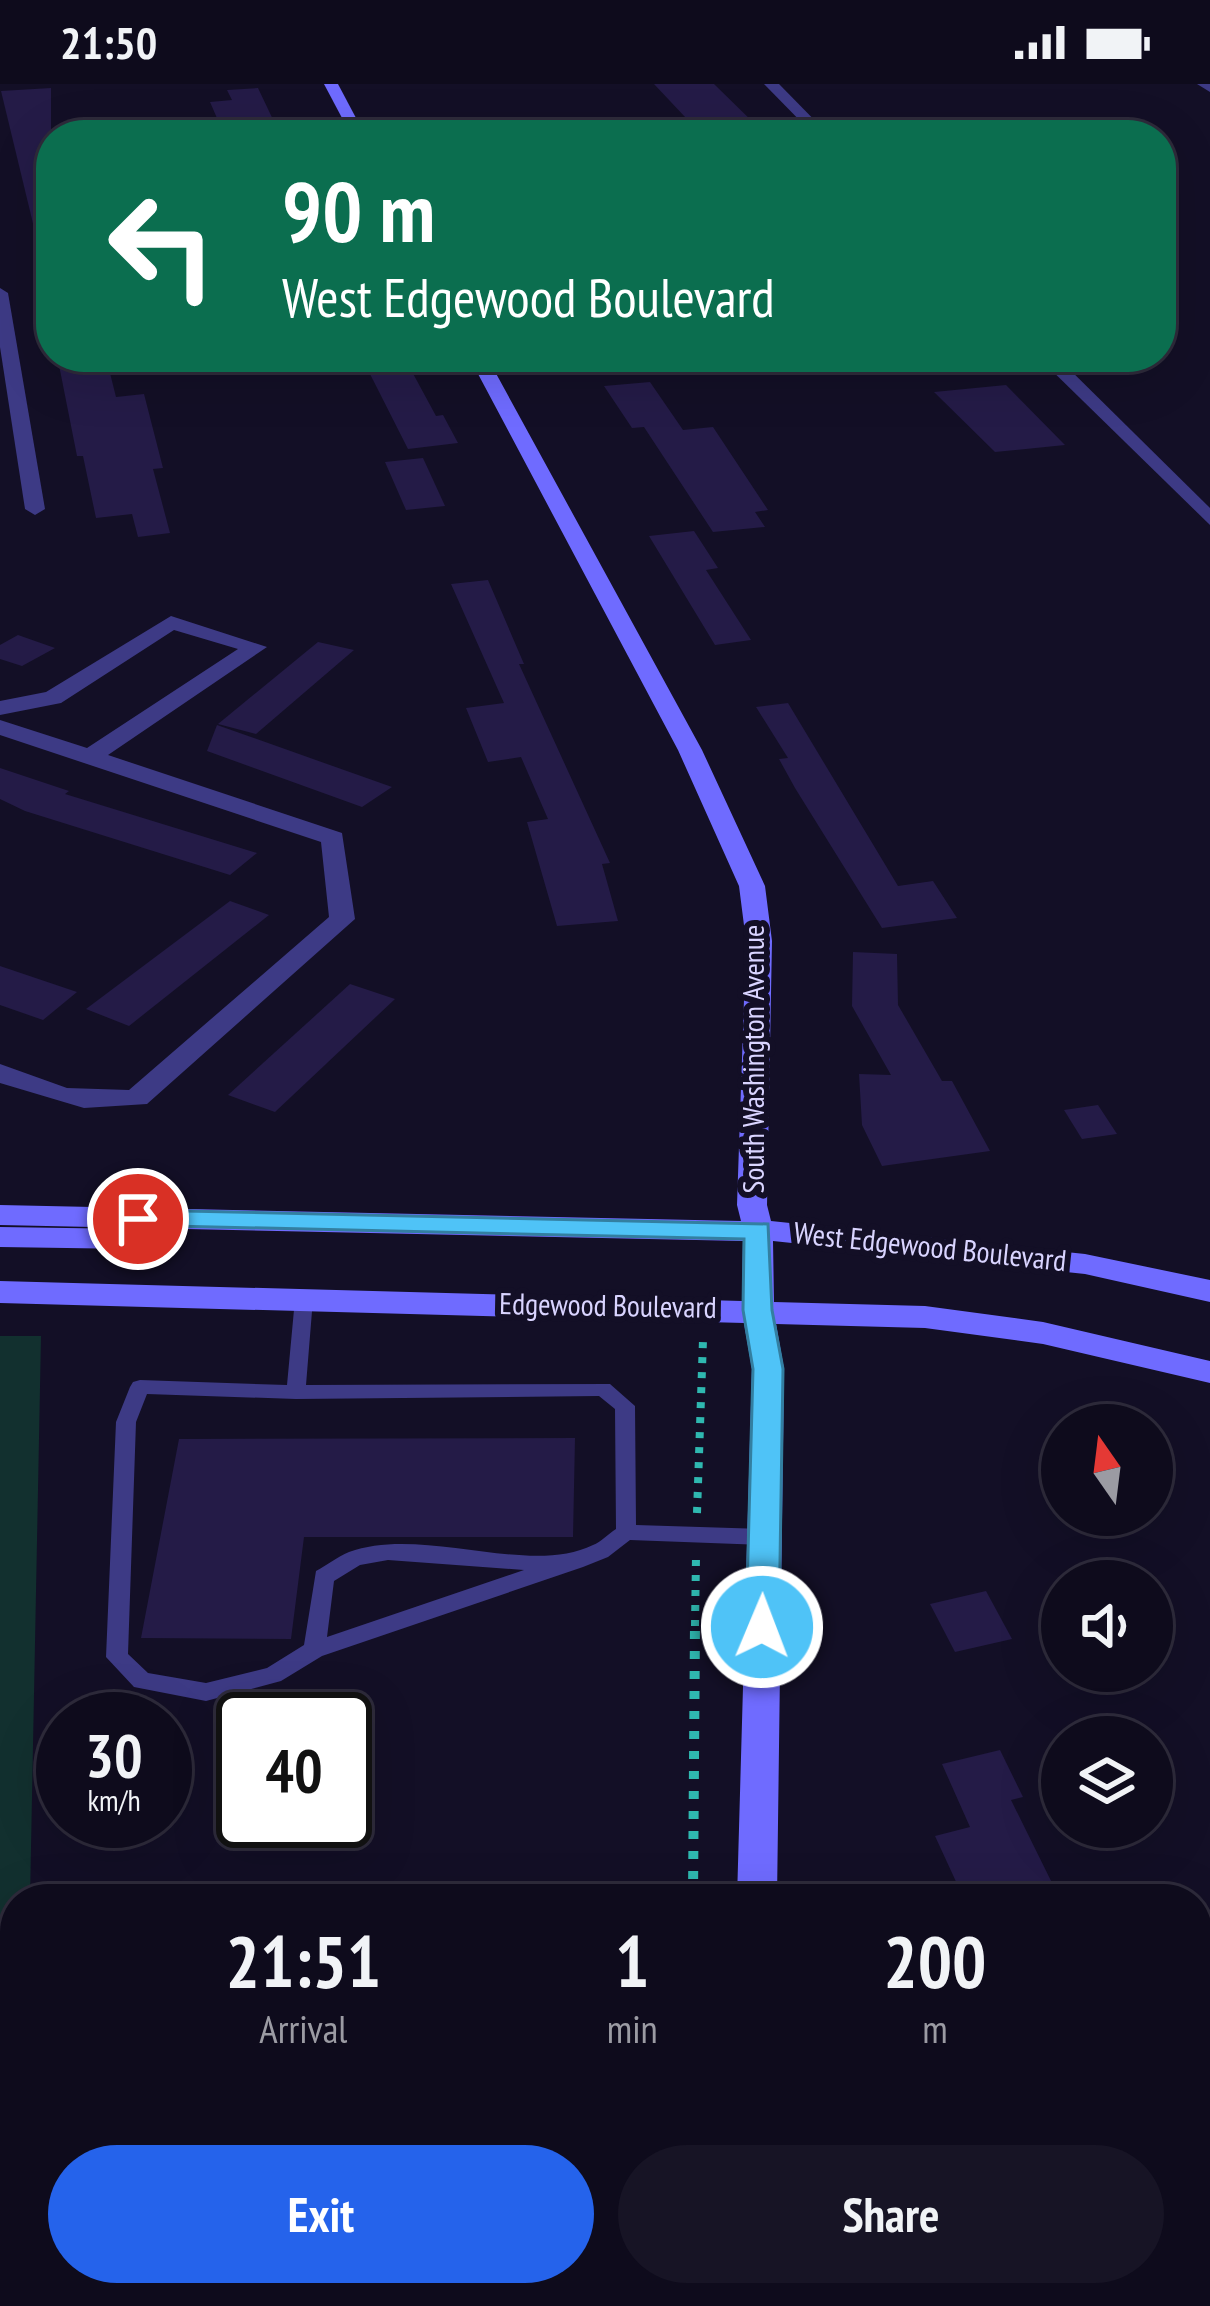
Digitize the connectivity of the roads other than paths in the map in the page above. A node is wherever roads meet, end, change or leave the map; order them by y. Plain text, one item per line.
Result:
1 (331, 84) edge
2 (771, 84) edge
3 (350, 120) edge
4 (807, 120) edge
5 (0, 293) edge
6 (486, 372) edge
7 (1061, 372) edge
8 (35, 509) dead end
9 (1210, 519) edge
10 (0, 708) edge
11 (0, 727) edge
12 (91, 756) junction
13 (0, 1073) edge
14 (0, 1215) edge
15 (275, 1222) junction
16 (758, 1230) junction
17 (0, 1237) edge
18 (1210, 1291) edge
19 (0, 1292) edge
20 (304, 1299) junction
21 (758, 1310) junction
22 (1210, 1372) edge
23 (296, 1392) junction
24 (626, 1532) junction
25 (764, 1537) junction
26 (575, 1561) junction
27 (314, 1650) junction
28 (758, 1884) edge

1 - 3 street
2 - 4 street
5 - 8 street
6 - 16 street, South Washington Avenue
7 - 9 street
10 - 12 street
11 - 12 street
12 - 13 street
14 - 15 street, West Edgewood Boulevard
15 - 16 street, West Edgewood Boulevard
15 - 17 street
16 - 18 street, West Edgewood Boulevard
16 - 21 street, South Washington Avenue
19 - 20 street, Edgewood Boulevard
20 - 21 street, Edgewood Boulevard
20 - 23 lane
21 - 22 street, Edgewood Boulevard
21 - 25 street, South Washington Avenue
23 - 24 lane
23 - 27 lane
24 - 25 lane
24 - 26 lane
25 - 28 street, South Washington Avenue
26 - 27 lane
26 - 27 lane

